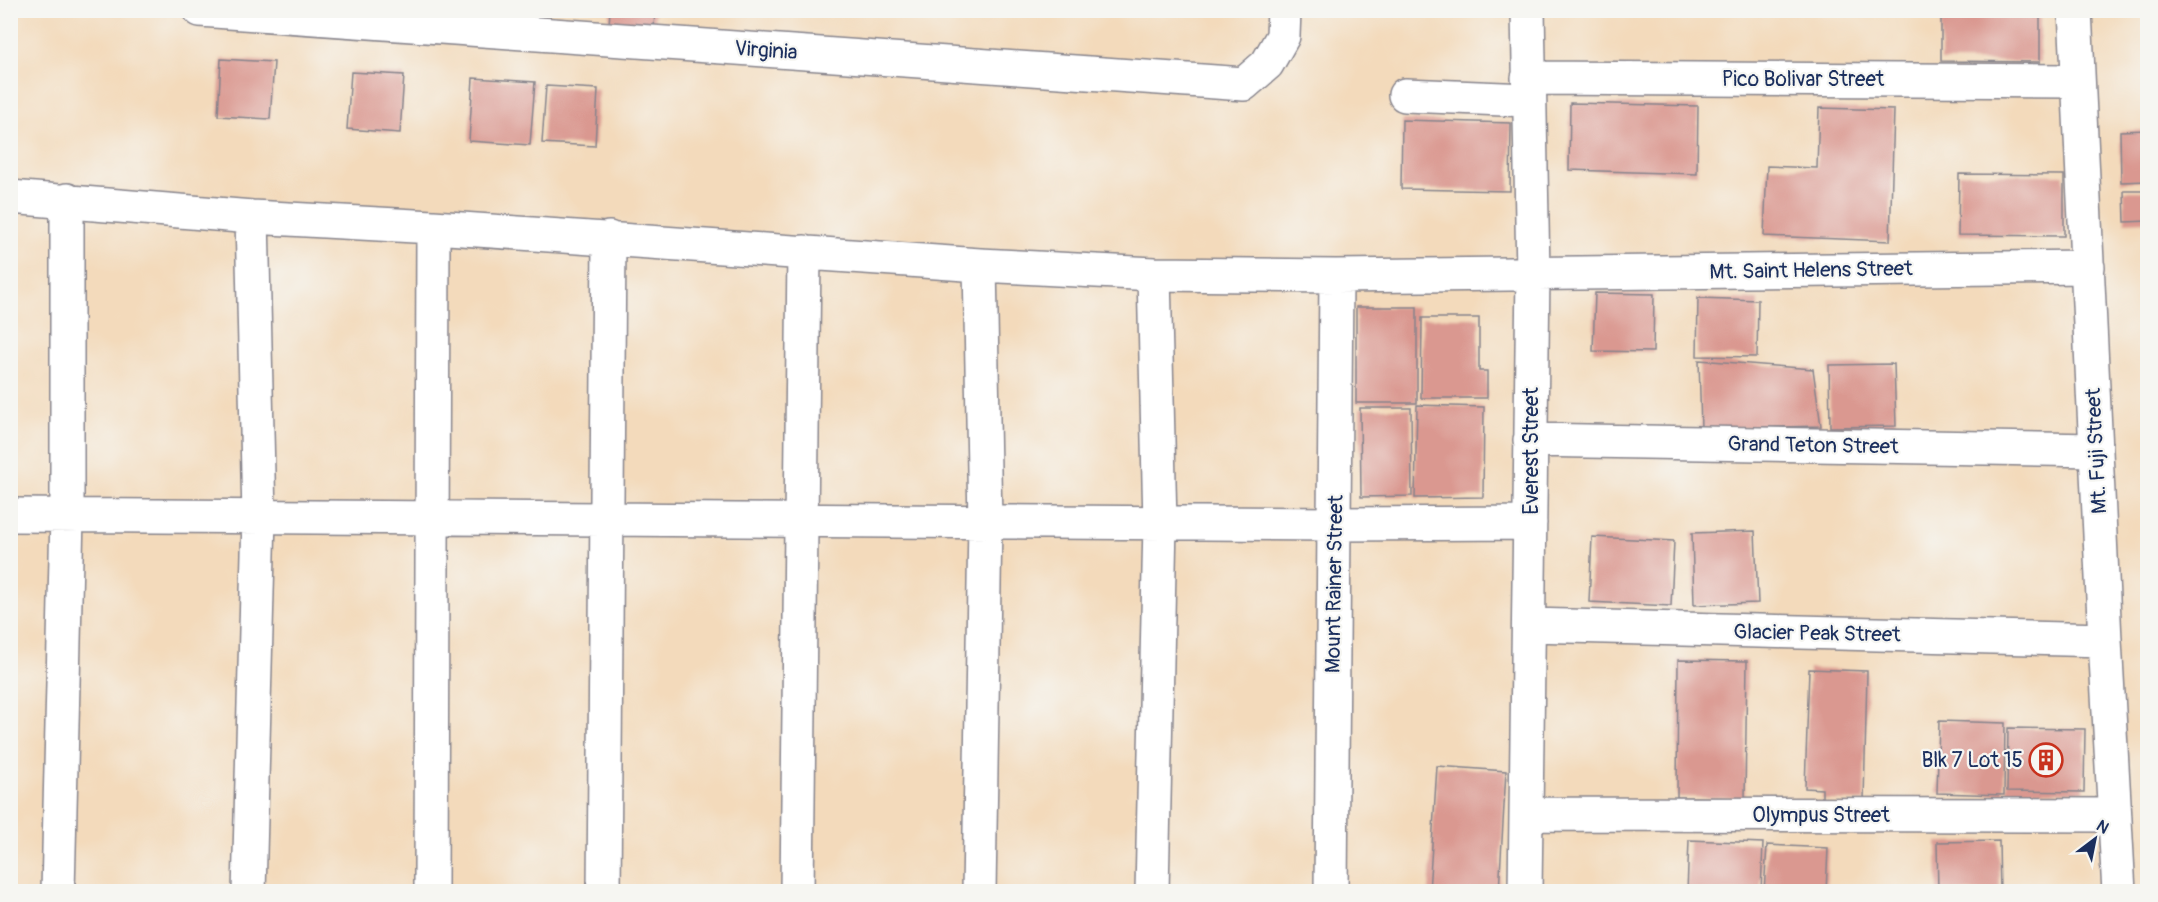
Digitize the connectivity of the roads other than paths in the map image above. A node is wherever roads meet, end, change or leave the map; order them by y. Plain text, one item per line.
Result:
1 (200, 10) edge
2 (1284, 10) edge
3 (1528, 10) edge
4 (2075, 10) edge
5 (2077, 81) junction
6 (1528, 89) junction
7 (1405, 95) dead end
8 (10, 196) edge
9 (67, 200) junction
10 (252, 217) junction
11 (433, 226) junction
12 (609, 238) junction
13 (804, 252) junction
14 (980, 265) junction
15 (2088, 267) junction
16 (1533, 273) junction
17 (1154, 274) junction
18 (1336, 276) junction
19 (1530, 440) junction
20 (2096, 450) junction
21 (10, 515) edge
22 (67, 516) junction
23 (259, 517) junction
24 (433, 518) junction
25 (606, 519) junction
26 (801, 520) junction
27 (985, 522) junction
28 (1160, 523) junction
29 (1530, 523) junction
30 (1335, 525) junction
31 (1530, 626) junction
32 (2105, 640) junction
33 (1527, 814) junction
34 (2114, 815) junction
35 (58, 891) edge
36 (249, 891) edge
37 (431, 891) edge
38 (604, 891) edge
39 (797, 891) edge
40 (979, 891) edge
41 (1152, 891) edge
42 (1331, 891) edge
43 (1525, 891) edge
44 (2119, 891) edge

1 - 2 street, Virginia
3 - 6 street, Everest Street
4 - 5 street, Mt. Fuji Street
5 - 6 street, Pico Bolivar Street
5 - 15 street, Mt. Fuji Street
6 - 7 street, Pico Bolivar Street
6 - 16 street, Everest Street
8 - 9 street, Mt. Saint Helens Street
9 - 10 street, Mt. Saint Helens Street
9 - 22 street
10 - 11 street, Mt. Saint Helens Street
10 - 23 street
11 - 12 street, Mt. Saint Helens Street
11 - 24 street
12 - 13 street, Mt. Saint Helens Street
12 - 25 street
13 - 14 street, Mt. Saint Helens Street
13 - 26 street
14 - 17 street, Mt. Saint Helens Street
14 - 27 street
15 - 16 street, Mt. Saint Helens Street
15 - 20 street, Mt. Fuji Street
16 - 18 street, Mt. Saint Helens Street
16 - 19 street, Everest Street
17 - 18 street, Mt. Saint Helens Street
17 - 28 street
18 - 30 street, Mount Rainer Street
19 - 20 street, Grand Teton Street
19 - 29 street, Everest Street
20 - 32 street, Mt. Fuji Street
21 - 22 street
22 - 23 street
22 - 35 street
23 - 24 street
23 - 36 street
24 - 25 street
24 - 37 street
25 - 26 street
25 - 38 street
26 - 27 street
26 - 39 street
27 - 28 street
27 - 40 street
28 - 30 street
28 - 41 street
29 - 30 street
29 - 31 street, Everest Street
30 - 42 street, Mount Rainer Street
31 - 32 street, Glacier Peak Street
31 - 33 street, Everest Street
32 - 34 street, Mt. Fuji Street
33 - 34 street, Olympus Street
33 - 43 street, Everest Street
34 - 44 street, Mt. Fuji Street

